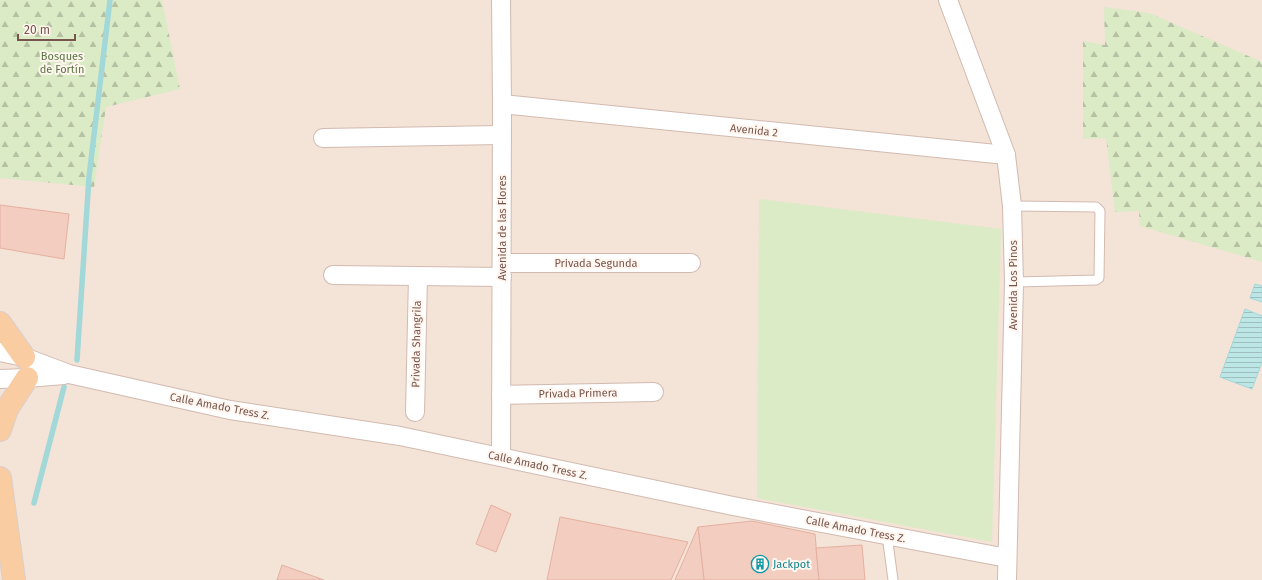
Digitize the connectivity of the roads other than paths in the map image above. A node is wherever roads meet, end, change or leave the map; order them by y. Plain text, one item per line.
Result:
1 (501, 0) edge
2 (948, 0) edge
3 (502, 104) junction
4 (501, 135) junction
5 (323, 138) dead end
6 (1006, 155) junction
7 (1012, 206) junction
8 (691, 263) dead end
9 (502, 270) junction
10 (333, 275) dead end
11 (418, 276) junction
12 (1014, 282) junction
13 (0, 323) edge
14 (0, 352) edge
15 (24, 357) junction
16 (69, 374) junction
17 (27, 378) junction
18 (0, 379) edge
19 (654, 392) dead end
20 (501, 395) junction
21 (415, 412) dead end
22 (0, 430) edge
23 (501, 457) junction
24 (1, 489) edge
25 (887, 534) junction
26 (1007, 558) junction
27 (14, 580) edge
28 (894, 580) edge
29 (1007, 580) edge

1 - 3 street, Avenida de las Flores
2 - 6 street, Avenida Los Pinos
3 - 4 street, Avenida de las Flores
3 - 6 street, Avenida 2
4 - 5 street
4 - 9 street, Avenida de las Flores
6 - 7 street, Avenida Los Pinos
7 - 12 street, Avenida Los Pinos
7 - 12 lane
8 - 9 street, Privada Segunda
9 - 11 street
9 - 20 street, Avenida de las Flores
10 - 11 street
11 - 21 street, Privada Shangrila
12 - 26 street, Avenida Los Pinos
13 - 15 main road
14 - 15 street, Calle Amado Tress Z.
15 - 16 street, Calle Amado Tress Z.
16 - 17 street, Calle Amado Tress Z.
16 - 23 street, Calle Amado Tress Z.
17 - 18 street, Calle Amado Tress Z.
17 - 22 main road
19 - 20 street, Privada Primera
20 - 23 street, Avenida de las Flores
23 - 25 street, Calle Amado Tress Z.
24 - 27 main road
25 - 26 street, Calle Amado Tress Z.
25 - 28 lane
26 - 29 street, Avenida Los Pinos

